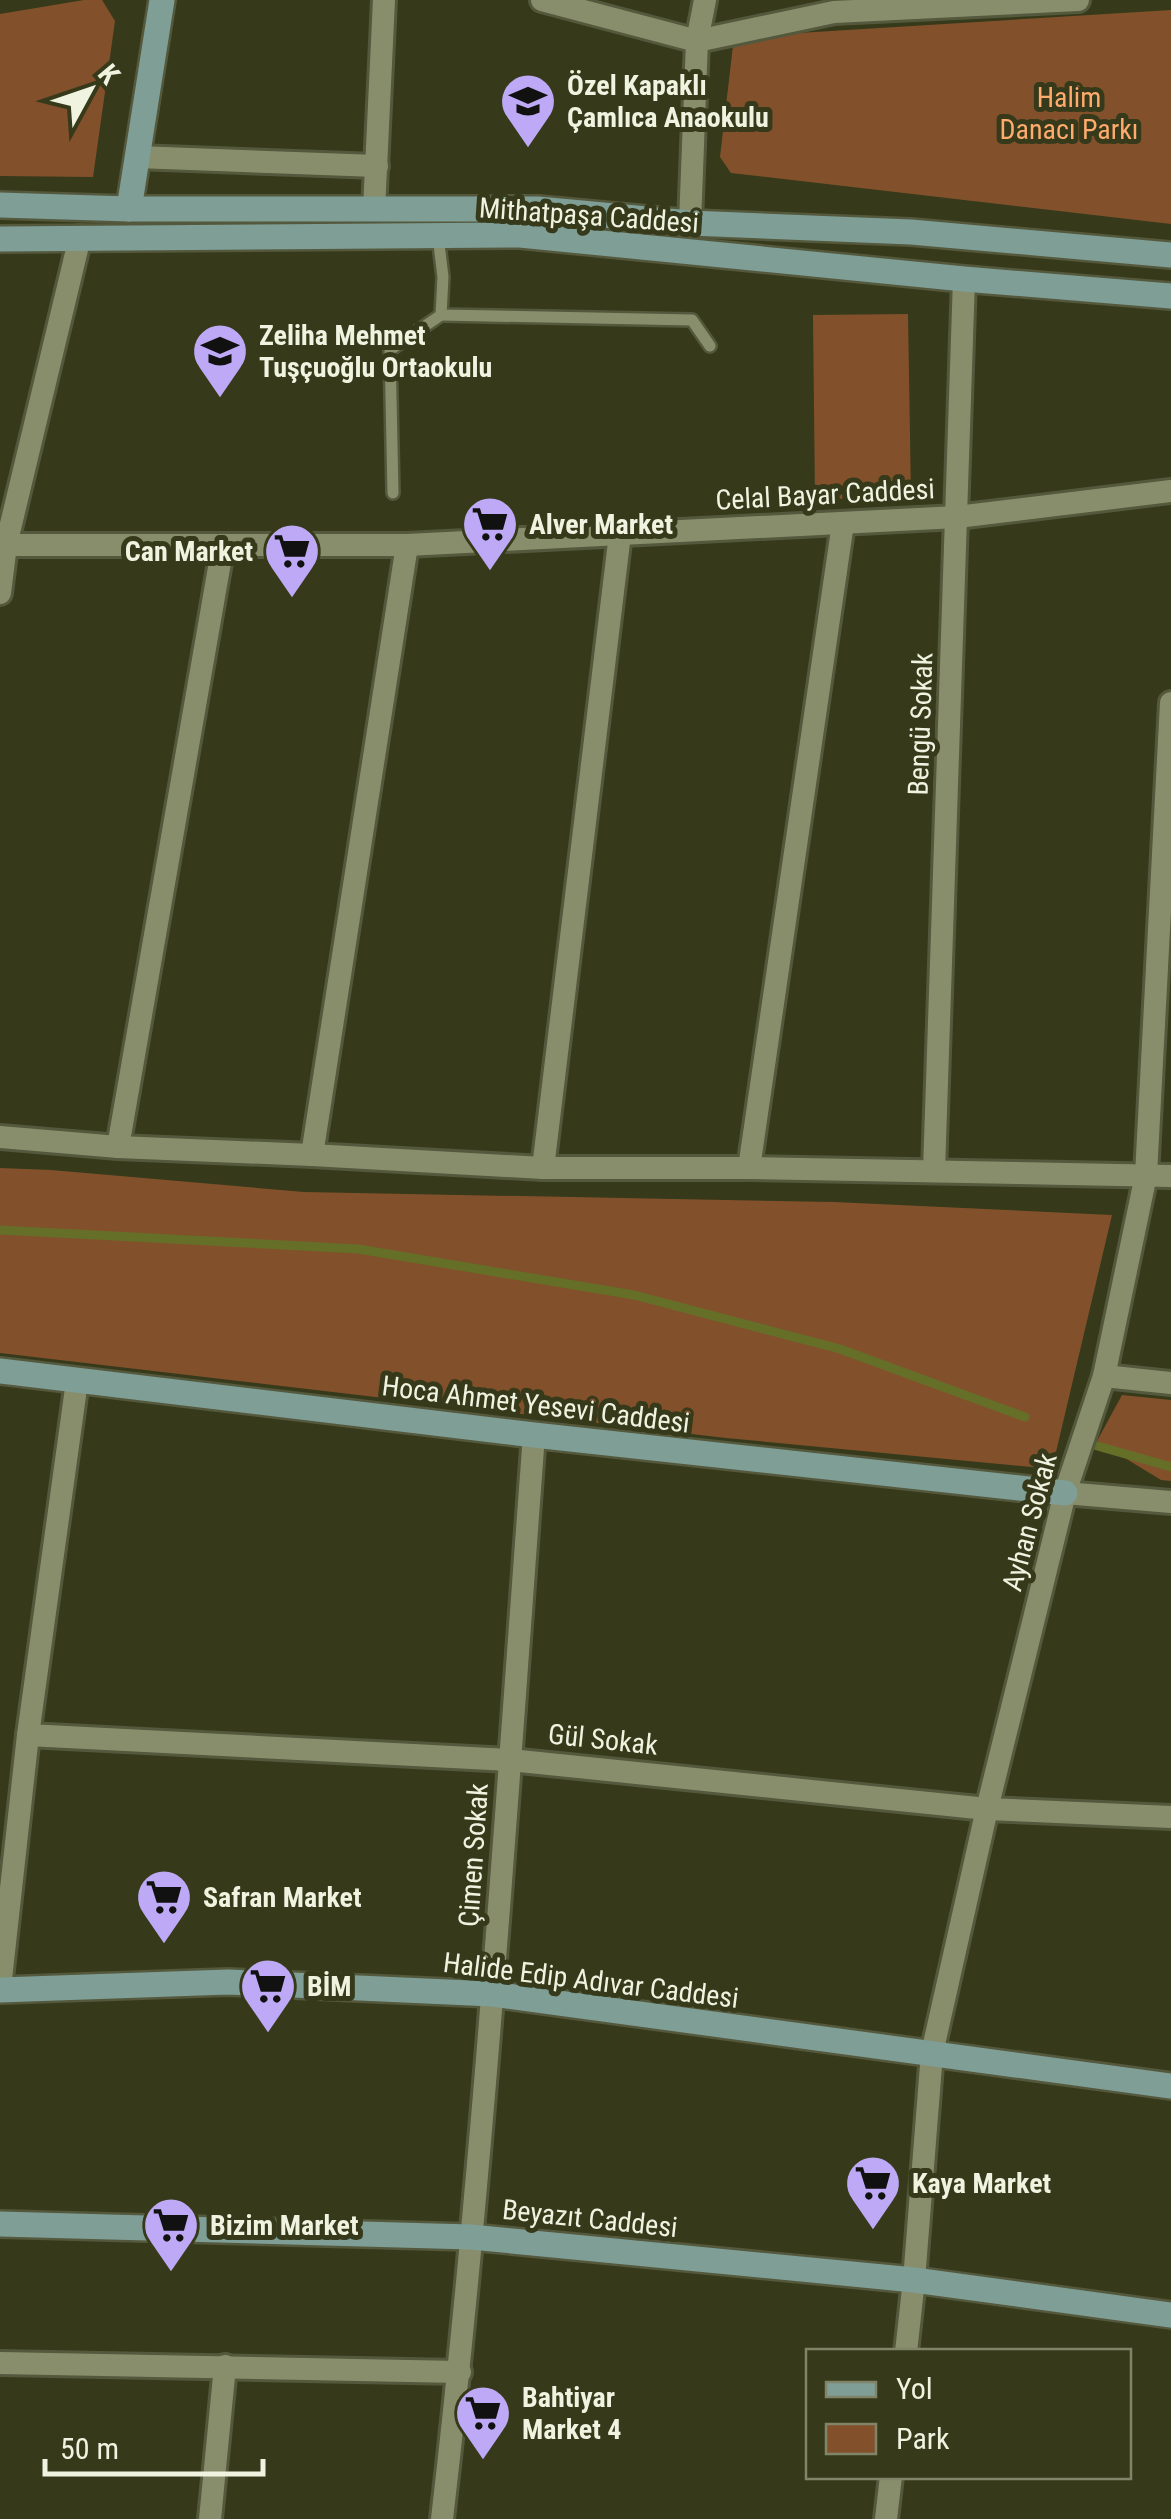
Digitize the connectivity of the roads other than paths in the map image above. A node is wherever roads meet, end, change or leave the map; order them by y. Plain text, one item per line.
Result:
1 (162, 0) edge
2 (384, 0) edge
3 (542, 0) edge
4 (704, 0) edge
5 (1056, 0) edge
6 (1078, 0) edge
7 (836, 6) edge
8 (698, 41) junction
9 (137, 157) junction
10 (378, 166) junction
11 (0, 205) edge
12 (129, 209) junction
13 (374, 210) junction
14 (690, 223) junction
15 (438, 236) junction
16 (80, 237) junction
17 (0, 239) edge
18 (1171, 254) edge
19 (964, 278) junction
20 (1171, 296) edge
21 (441, 316) junction
22 (710, 346) dead end
23 (1171, 492) edge
24 (392, 493) dead end
25 (957, 517) junction
26 (843, 523) junction
27 (620, 534) junction
28 (3, 545) edge
29 (223, 545) junction
30 (406, 545) junction
31 (0, 593) edge
32 (1171, 704) edge
33 (0, 1137) edge
34 (118, 1147) junction
35 (312, 1155) junction
36 (543, 1168) junction
37 (749, 1168) junction
38 (934, 1171) junction
39 (1146, 1175) junction
40 (1171, 1176) edge
41 (0, 1372) edge
42 (1104, 1376) junction
43 (77, 1380) junction
44 (1171, 1382) edge
45 (534, 1435) junction
46 (1066, 1493) junction
47 (1171, 1502) edge
48 (28, 1734) junction
49 (510, 1760) junction
50 (987, 1809) junction
51 (1171, 1817) edge
52 (0, 1989) edge
53 (492, 1994) junction
54 (932, 2053) junction
55 (1171, 2086) edge
56 (0, 2224) edge
57 (471, 2237) junction
58 (914, 2280) junction
59 (1171, 2315) edge
60 (906, 2349) edge
61 (0, 2363) edge
62 (225, 2366) junction
63 (460, 2372) junction
64 (891, 2479) edge
65 (210, 2519) edge
66 (443, 2519) edge
67 (886, 2519) edge

1 - 9 street
2 - 10 street
3 - 8 street
4 - 8 street
5 - 6 street
5 - 7 street
7 - 8 street
8 - 14 street
9 - 10 street
9 - 12 street
10 - 13 street
11 - 12 street, Mithatpaşa Caddesi
12 - 13 street, Mithatpaşa Caddesi
13 - 14 street, Mithatpaşa Caddesi
14 - 18 street, Mithatpaşa Caddesi
15 - 16 street, Mithatpaşa Caddesi
15 - 19 street, Mithatpaşa Caddesi
15 - 21 lane
16 - 17 street, Mithatpaşa Caddesi
16 - 28 street
19 - 20 street, Mithatpaşa Caddesi
19 - 25 street, Bengü Sokak
21 - 22 lane
21 - 24 lane
23 - 25 street, Celal Bayar Caddesi
25 - 26 street, Celal Bayar Caddesi
25 - 38 street, Bengü Sokak
26 - 27 street, Celal Bayar Caddesi
26 - 37 street
27 - 30 street, Celal Bayar Caddesi
27 - 36 street
28 - 29 street, Celal Bayar Caddesi
28 - 31 street
29 - 30 street, Celal Bayar Caddesi
29 - 34 street
30 - 35 street
32 - 39 street, Ayhan Sokak
33 - 34 street
34 - 35 street
35 - 36 street
36 - 37 street
37 - 38 street
38 - 39 street
39 - 40 street
39 - 42 street, Ayhan Sokak
41 - 43 street, Hoca Ahmet Yesevi Caddesi
42 - 44 street
42 - 46 street, Ayhan Sokak
43 - 45 street, Hoca Ahmet Yesevi Caddesi
43 - 48 street
45 - 46 street, Hoca Ahmet Yesevi Caddesi
45 - 49 street, Çimen Sokak
46 - 47 street
46 - 50 street, Ayhan Sokak
48 - 49 street, Gül Sokak
48 - 52 street
49 - 50 street, Gül Sokak
49 - 53 street, Çimen Sokak
50 - 51 street, Gül Sokak
50 - 54 street, Ayhan Sokak
52 - 53 street, Halide Edip Adıvar Caddesi
53 - 54 street, Halide Edip Adıvar Caddesi
53 - 57 street, Çimen Sokak
54 - 55 street, Halide Edip Adıvar Caddesi
54 - 58 street, Ayhan Sokak
56 - 57 street, Beyazıt Caddesi
57 - 58 street, Beyazıt Caddesi
57 - 63 street, Çimen Sokak
58 - 59 street, Beyazıt Caddesi
58 - 60 street, Ayhan Sokak
61 - 62 street
62 - 63 street
62 - 65 street
63 - 66 street, Çimen Sokak
64 - 67 street

